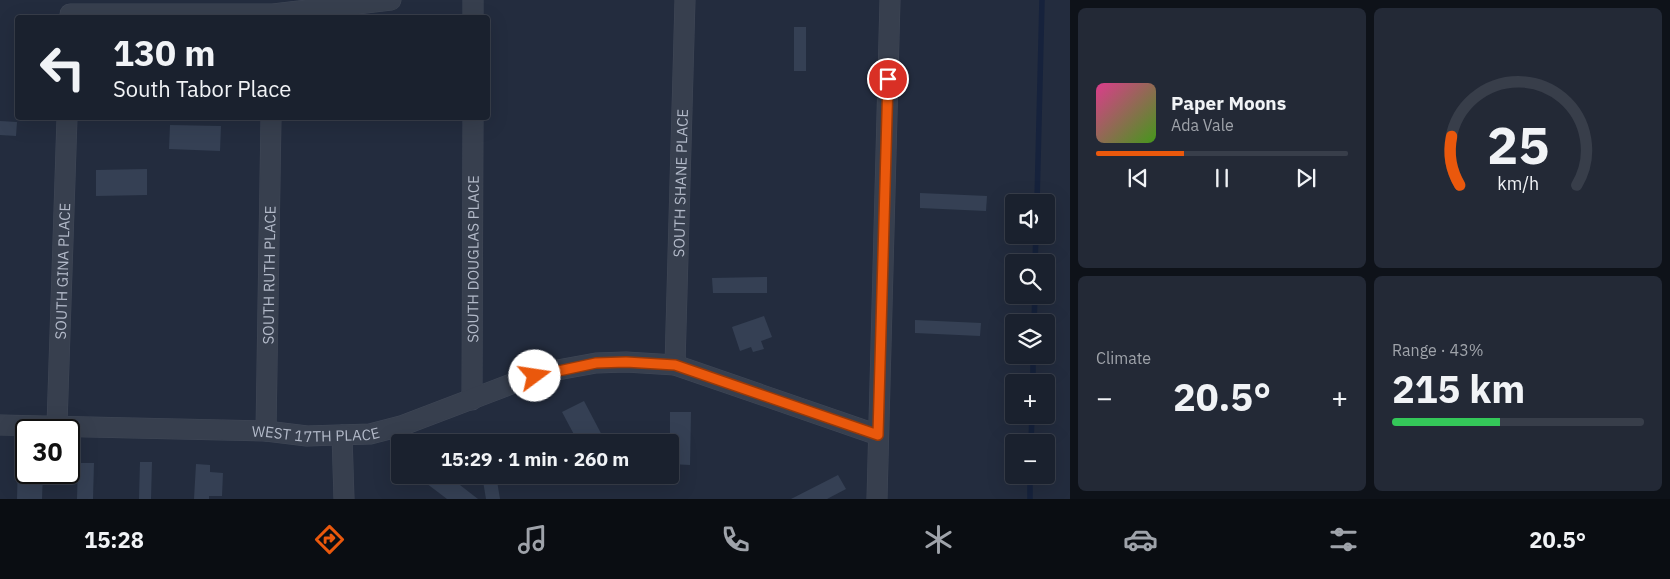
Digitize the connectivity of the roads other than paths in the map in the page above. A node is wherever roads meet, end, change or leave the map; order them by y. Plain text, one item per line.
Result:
1 (391, 0) edge
2 (473, 0) edge
3 (684, 0) edge
4 (890, 0) edge
5 (317, 5) edge
6 (70, 10) edge
7 (239, 15) edge
8 (277, 15) edge
9 (473, 15) edge
10 (67, 120) edge
11 (271, 120) edge
12 (473, 120) edge
13 (675, 365) junction
14 (472, 400) junction
15 (58, 419) edge
16 (0, 425) edge
17 (15, 425) edge
18 (80, 426) edge
19 (266, 431) junction
20 (342, 435) junction
21 (878, 435) junction
22 (344, 499) edge
23 (876, 499) edge

1 - 5 street
2 - 9 street
3 - 13 street, SOUTH SHANE PLACE
4 - 21 street
5 - 8 street
6 - 7 street
10 - 15 street, SOUTH GINA PLACE
11 - 19 street, SOUTH RUTH PLACE
12 - 14 street, SOUTH DOUGLAS PLACE
13 - 14 street, WEST 17TH PLACE
13 - 21 street, WEST 17TH PLACE
14 - 20 street, WEST 17TH PLACE
16 - 17 street, WEST 17TH PLACE
18 - 19 street, WEST 17TH PLACE
19 - 20 street, WEST 17TH PLACE
20 - 22 street
21 - 23 street

